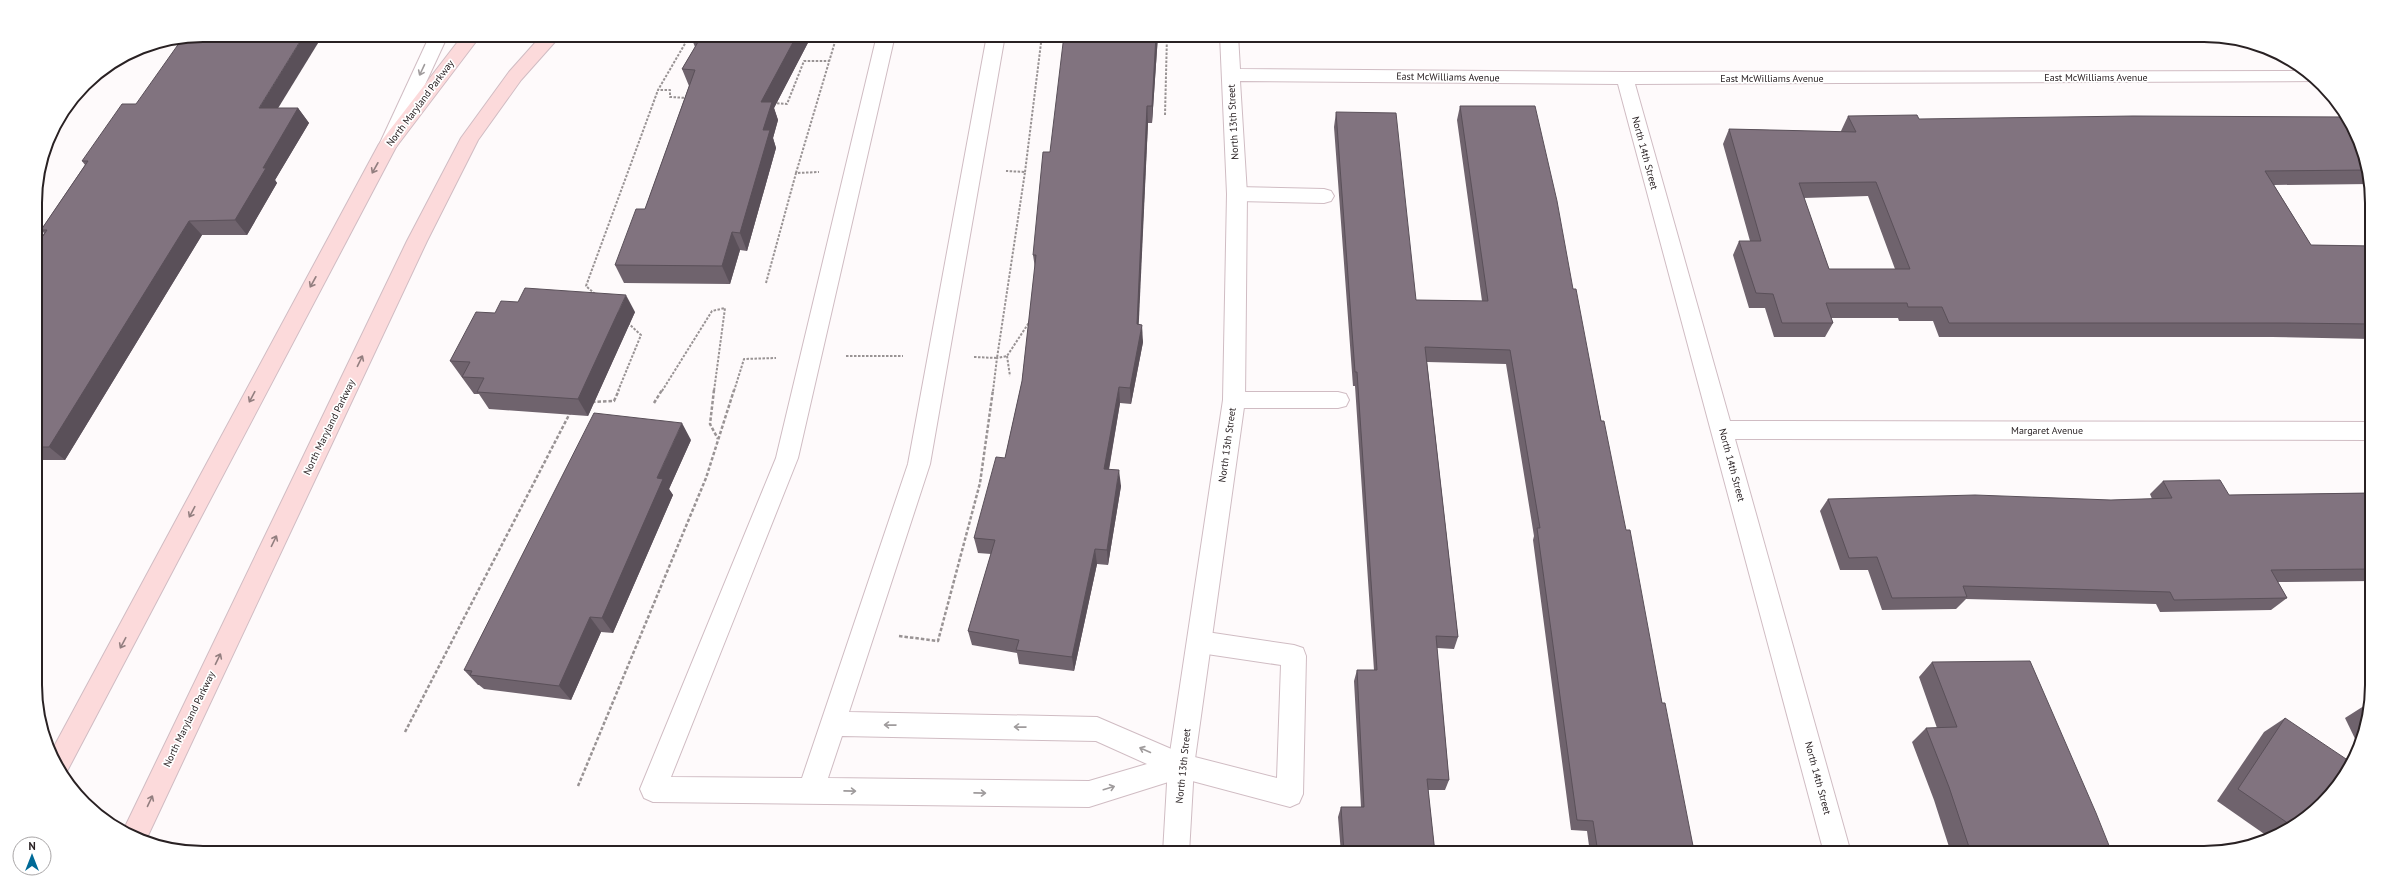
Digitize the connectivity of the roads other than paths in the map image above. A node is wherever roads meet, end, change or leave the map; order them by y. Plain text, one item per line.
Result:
1 (436, 42) edge
2 (467, 42) edge
3 (546, 42) edge
4 (884, 42) edge
5 (995, 42) edge
6 (1229, 42) edge
7 (1230, 75) junction
8 (2304, 77) edge
9 (1625, 78) junction
10 (388, 144) junction
11 (1237, 194) junction
12 (1324, 196) dead end
13 (1234, 400) junction
14 (1338, 400) dead end
15 (1722, 430) junction
16 (2365, 431) edge
17 (1200, 642) junction
18 (835, 724) junction
19 (61, 760) edge
20 (1181, 766) junction
21 (811, 790) junction
22 (137, 832) edge
23 (1176, 846) edge
24 (1836, 846) edge

1 -> 10 street
2 - 10 main road, North Maryland Parkway
22 -> 3 main road, North Maryland Parkway
4 - 21 street
5 - 18 street
6 - 7 street, North 13th Street
7 - 9 street, East McWilliams Avenue
7 - 11 street, North 13th Street
8 - 9 street, East McWilliams Avenue
9 - 15 street, North 14th Street
10 -> 19 main road, North Maryland Parkway
11 - 12 street
11 - 13 street, North 13th Street
13 - 14 street
13 - 17 street, North 13th Street
15 - 16 street, Margaret Avenue
15 - 24 street, North 14th Street
17 - 20 street, North 13th Street
17 - 20 street
20 -> 18 street
18 - 21 street
21 -> 20 street
20 - 23 street, North 13th Street

